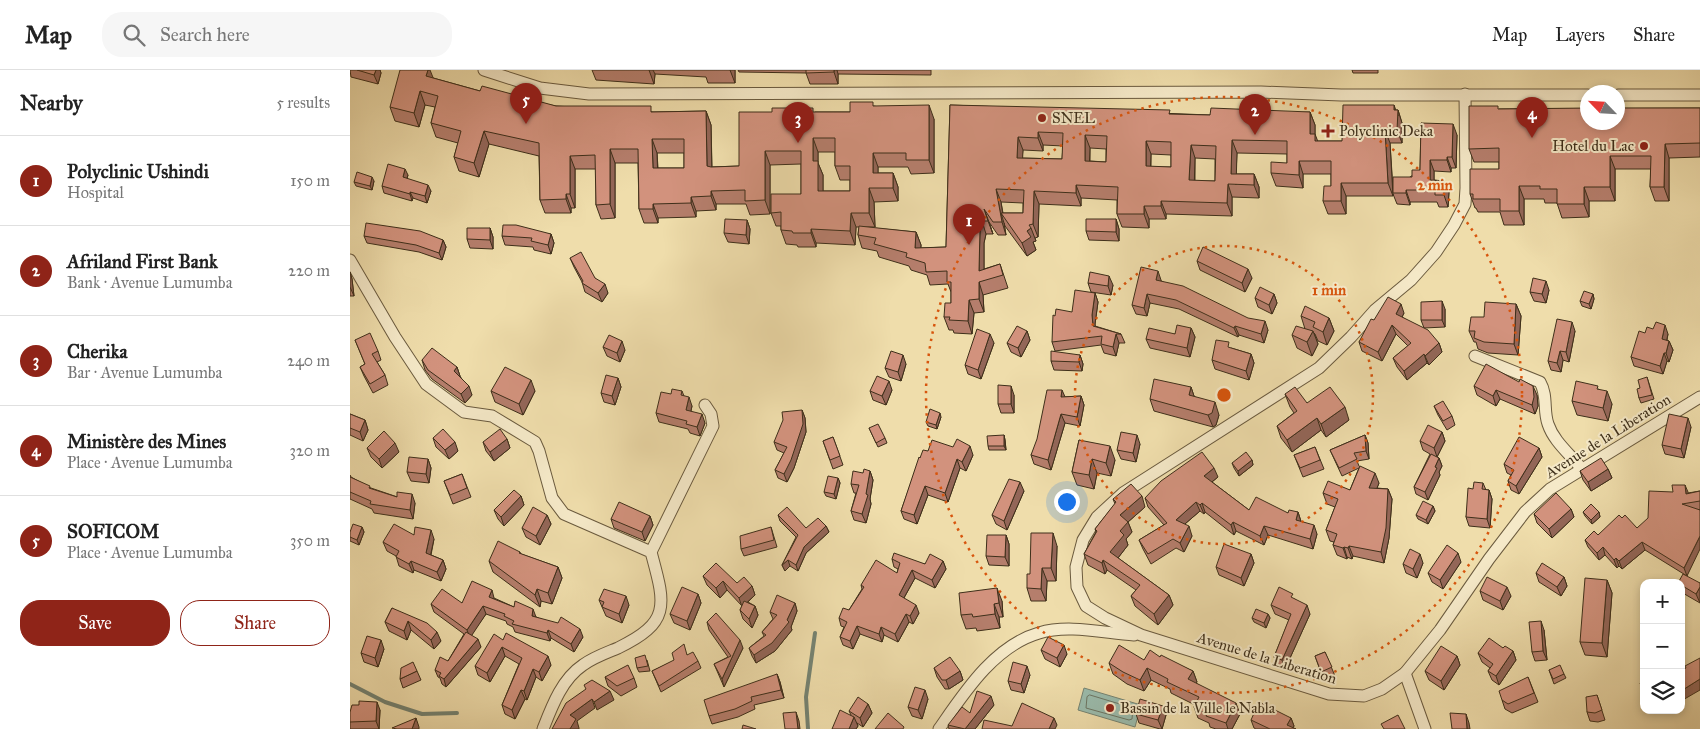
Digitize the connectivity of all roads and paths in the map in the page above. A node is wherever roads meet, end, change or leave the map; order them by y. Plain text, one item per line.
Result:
1 (484, 70) edge
2 (1465, 94) junction
3 (1580, 95) edge
4 (1625, 95) edge
5 (1700, 95) edge
6 (350, 260) edge
7 (1475, 356) dead end
8 (1700, 397) edge
9 (705, 405) dead end
10 (1581, 468) junction
11 (651, 552) junction
12 (1141, 635) junction
13 (1404, 674) junction
14 (543, 729) edge
15 (939, 729) edge
16 (1425, 729) edge

1 - 2 street
2 - 3 street
2 - 12 street, Avenue de la Liberation
4 - 5 street
6 - 11 street
7 - 10 street
8 - 10 street, Avenue de la Liberation
9 - 11 street
10 - 13 street, Avenue de la Liberation
11 - 14 street
12 - 13 street, Avenue de la Liberation
12 - 15 street
13 - 16 street

